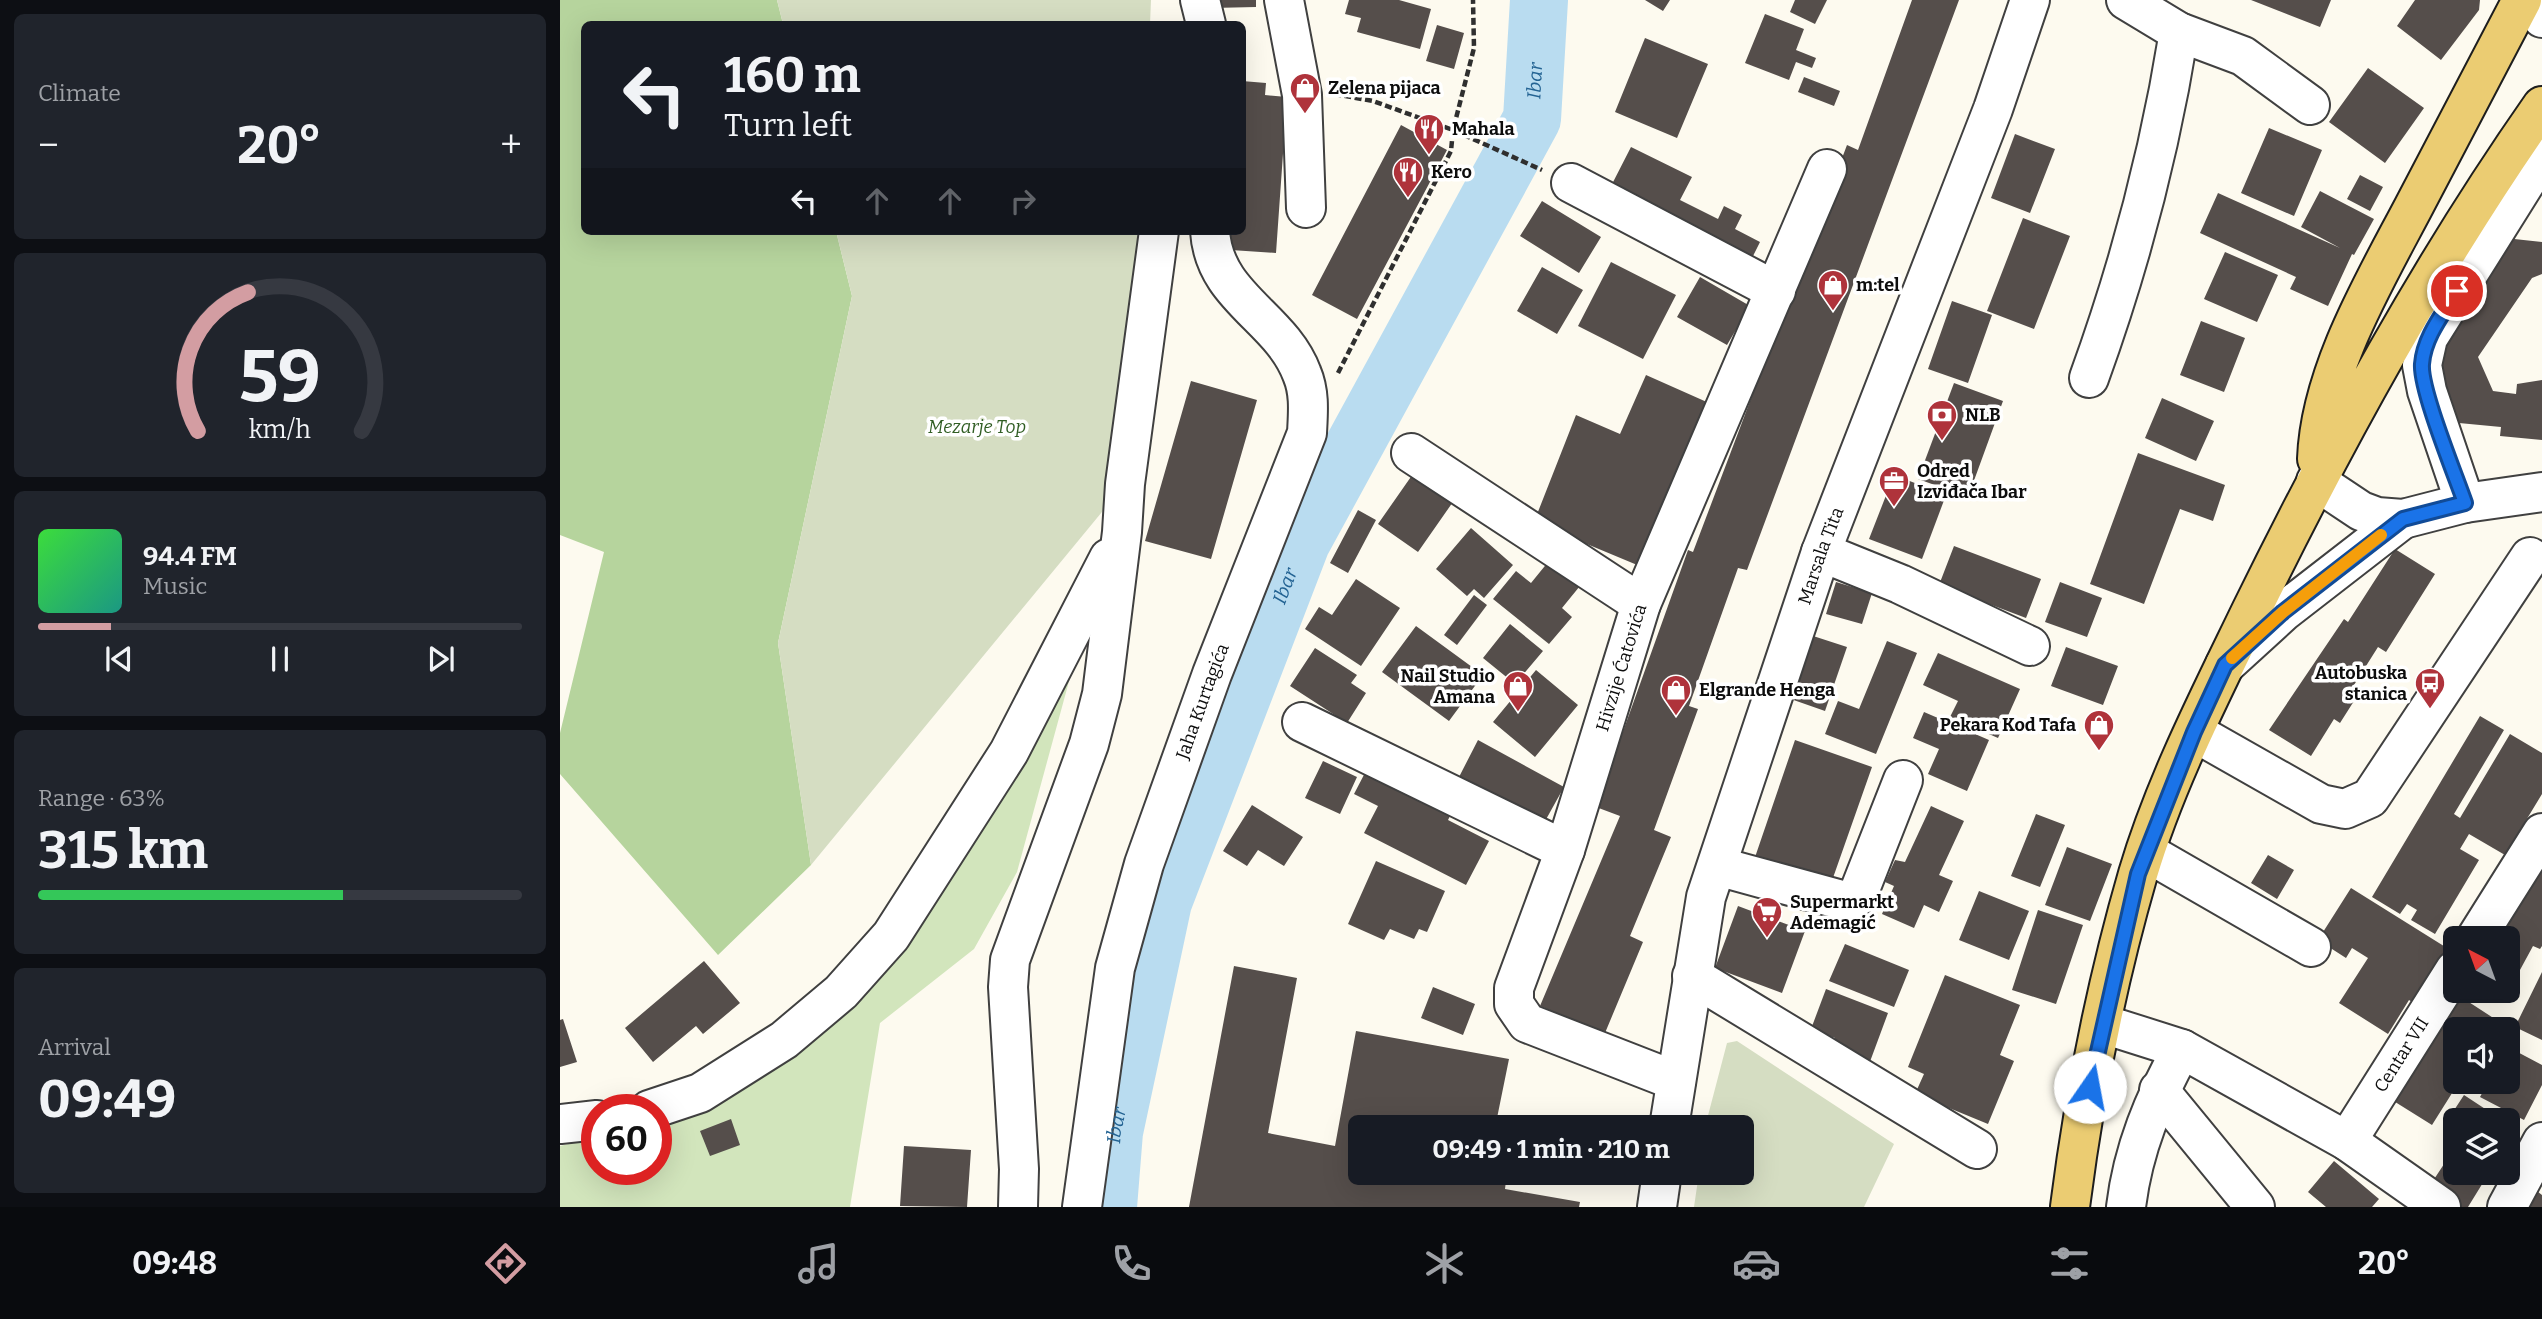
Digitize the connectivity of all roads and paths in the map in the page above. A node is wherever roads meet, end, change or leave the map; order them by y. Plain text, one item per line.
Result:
1 (1187, 0) edge
2 (1200, 0) edge
3 (1284, 0) edge
4 (1473, 0) edge
5 (2030, 0) edge
6 (2126, 0) edge
7 (2522, 0) edge
8 (2534, 0) edge
9 (2542, 18) edge
10 (1184, 21) edge
11 (1205, 21) edge
12 (2179, 32) junction
13 (1302, 95) junction
14 (2310, 105) dead end
15 (1452, 130) junction
16 (2535, 140) edge
17 (1827, 169) dead end
18 (1571, 183) joint
19 (1306, 208) dead end
20 (1158, 235) edge
21 (1211, 235) edge
22 (1776, 291) junction
23 (2089, 378) dead end
24 (1332, 385) dead end
25 (1411, 453) dead end
26 (2316, 481) junction
27 (2542, 492) edge
28 (2465, 503) junction
29 (2403, 519) junction
30 (1122, 531) junction
31 (1821, 552) junction
32 (2530, 557) dead end
33 (1641, 604) junction
34 (2029, 646) dead end
35 (2225, 665) junction
36 (1302, 722) dead end
37 (2194, 732) junction
38 (1903, 780) dead end
39 (2542, 833) edge
40 (1565, 850) junction
41 (2146, 852) junction
42 (1717, 866) junction
43 (2484, 926) edge
44 (2311, 947) dead end
45 (1692, 976) junction
46 (2443, 989) edge
47 (2103, 1024) junction
48 (2182, 1049) junction
49 (1676, 1081) junction
50 (2159, 1090) junction
51 (672, 1102) edge
52 (1671, 1115) edge
53 (581, 1122) edge
54 (560, 1124) edge
55 (2347, 1141) junction
56 (2542, 1142) edge
57 (1977, 1149) dead end
58 (1660, 1185) edge
59 (1018, 1207) edge
60 (1082, 1207) edge
61 (1657, 1207) edge
62 (2070, 1207) edge
63 (2126, 1207) edge
64 (2255, 1207) edge
65 (2441, 1207) edge
66 (2507, 1207) edge

1 - 10 street
2 - 11 street
3 - 13 street
4 - 15 path
5 - 31 street, Marsala Tita
6 - 12 street
7 - 26 main road
8 - 9 street
12 - 14 street
12 - 23 street
13 - 15 path
13 - 19 street
15 - 18 path
15 - 24 path
16 - 26 main road
16 - 28 street
17 - 22 street, Hivzije Ćatovića
18 - 22 street
20 - 30 street
21 - 60 street, Jaha Kurtagića
22 - 33 street, Hivzije Ćatovića
25 - 33 street
26 - 29 street
26 - 35 main road
27 - 28 street
28 - 29 street
29 - 35 street
30 - 51 street
30 - 59 street
31 - 34 street
31 - 42 street, Marsala Tita
32 - 37 street
33 - 40 street, Hivzije Ćatovića
35 - 37 main road
36 - 40 street
37 - 41 main road
38 - 42 street
39 - 43 street
40 - 49 street, Hivzije Ćatovića
41 - 44 street
41 - 47 main road
42 - 45 street, Marsala Tita
45 - 49 street, Marsala Tita
45 - 57 street
46 - 55 street, Centar VII
47 - 48 street
47 - 62 main road
48 - 50 street
48 - 55 street
49 - 52 street, Marsala Tita
50 - 63 street
50 - 64 street
53 - 54 street
55 - 65 street
56 - 66 street
58 - 61 street

